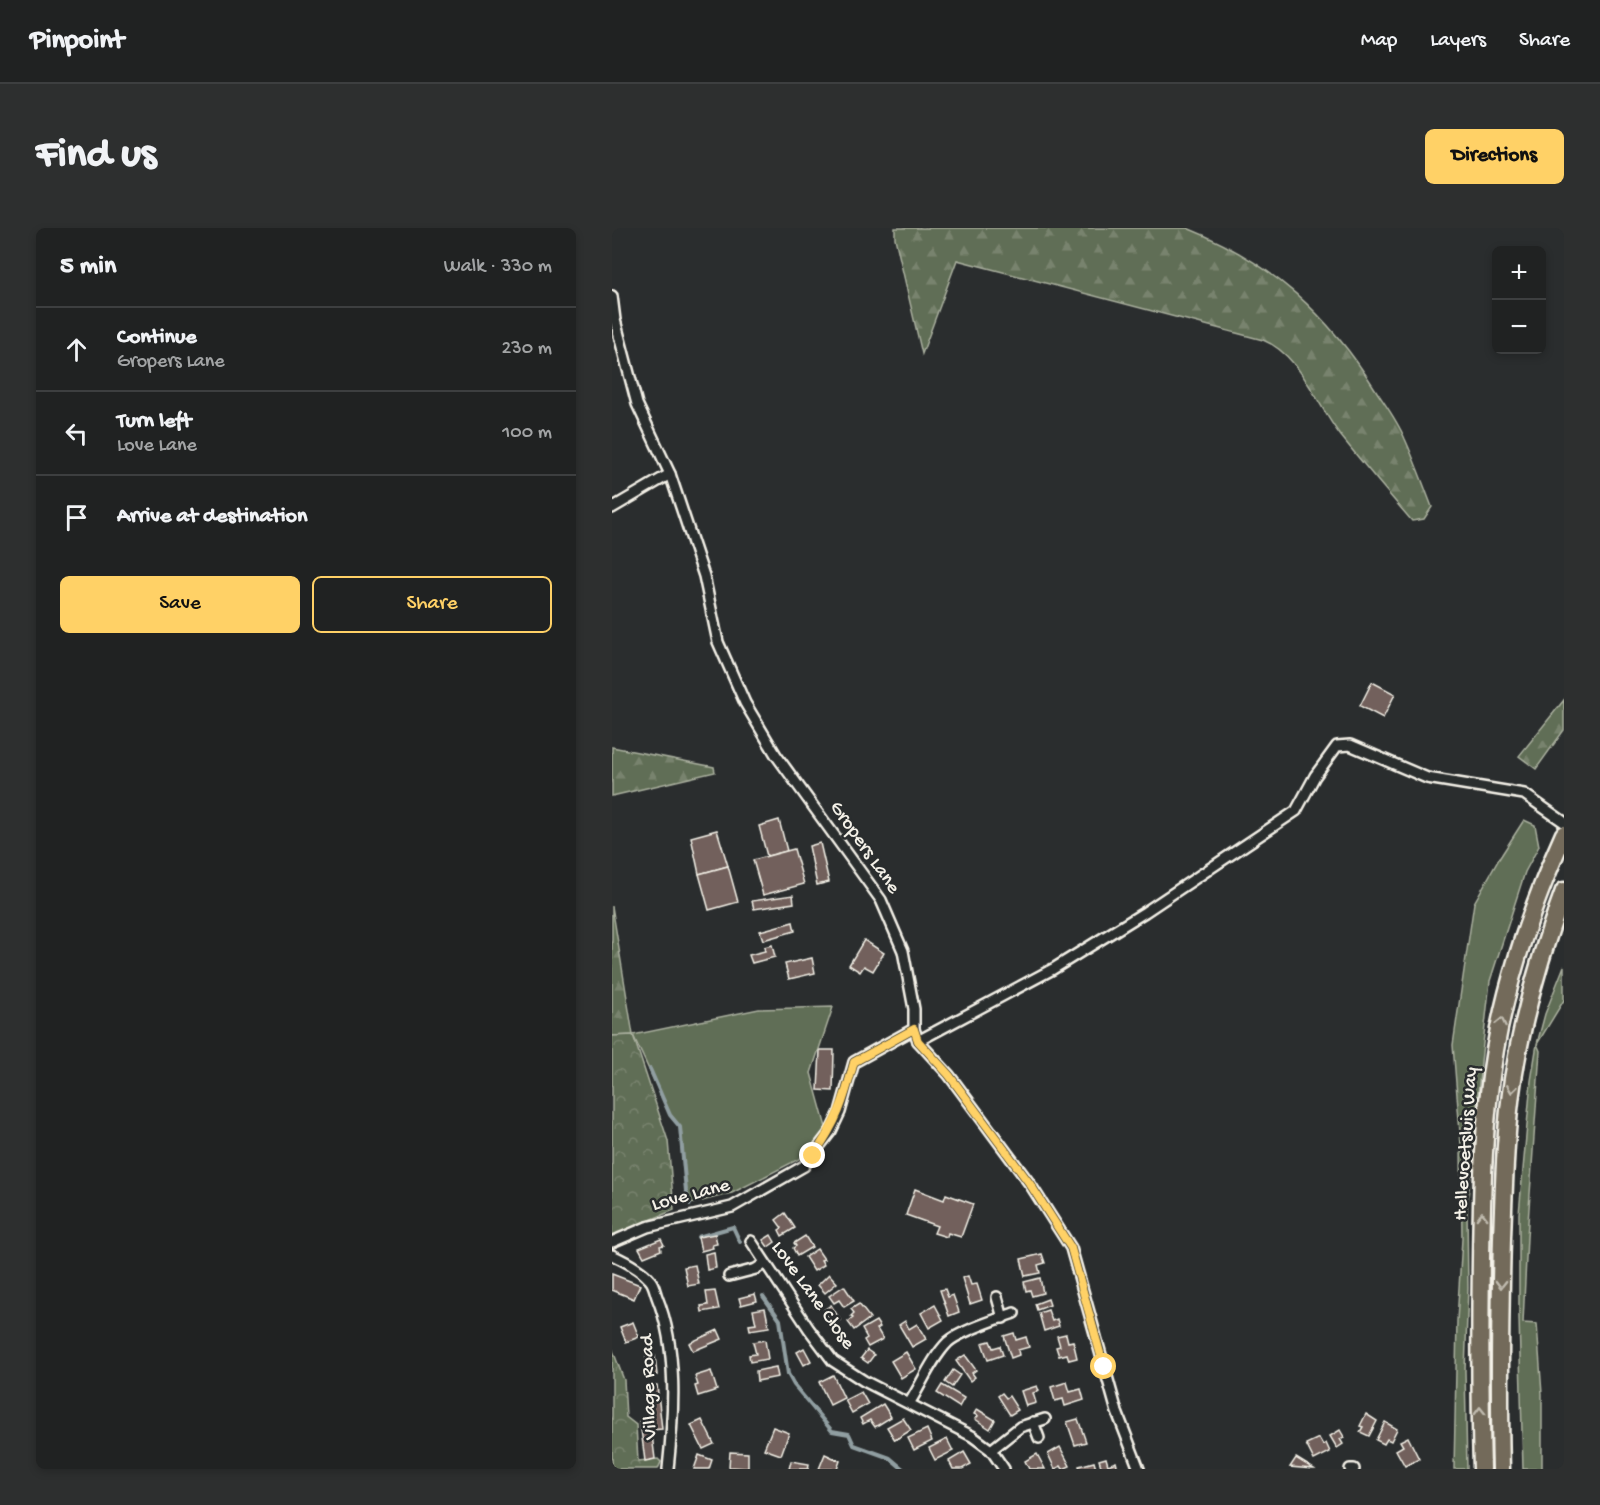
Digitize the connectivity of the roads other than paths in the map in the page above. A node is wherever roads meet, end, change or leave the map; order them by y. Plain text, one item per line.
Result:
1 (612, 296) edge
2 (670, 474) junction
3 (612, 508) edge
4 (1564, 822) edge
5 (1564, 834) edge
6 (1564, 891) edge
7 (914, 1029) junction
8 (918, 1041) junction
9 (751, 1241) dead end
10 (612, 1242) edge
11 (612, 1255) edge
12 (765, 1263) junction
13 (729, 1276) dead end
14 (997, 1297) dead end
15 (1014, 1313) dead end
16 (1003, 1318) junction
17 (910, 1402) junction
18 (1045, 1419) dead end
19 (1034, 1422) junction
20 (1039, 1438) dead end
21 (991, 1450) junction
22 (1139, 1467) edge
23 (669, 1469) edge
24 (1004, 1469) edge
25 (1482, 1469) edge
26 (1501, 1469) edge

1 - 2 street, Gropers Lane
2 - 3 street
2 - 7 street, Gropers Lane
4 - 8 street
25 -> 5 highway, Hellevoetsluis Way
6 -> 26 highway, Hellevoetsluis Way
7 - 8 street, Gropers Lane
7 - 10 street, Love Lane
8 - 22 street, Gropers Lane
9 - 12 street, Love Lane Close
11 - 23 street, Village Road
12 - 13 street
12 - 17 street, Love Lane Close
14 - 16 street
15 - 16 street
16 - 17 street
17 - 21 street, Love Lane Close
18 - 19 street
19 - 20 street
19 - 21 street
21 - 24 street

